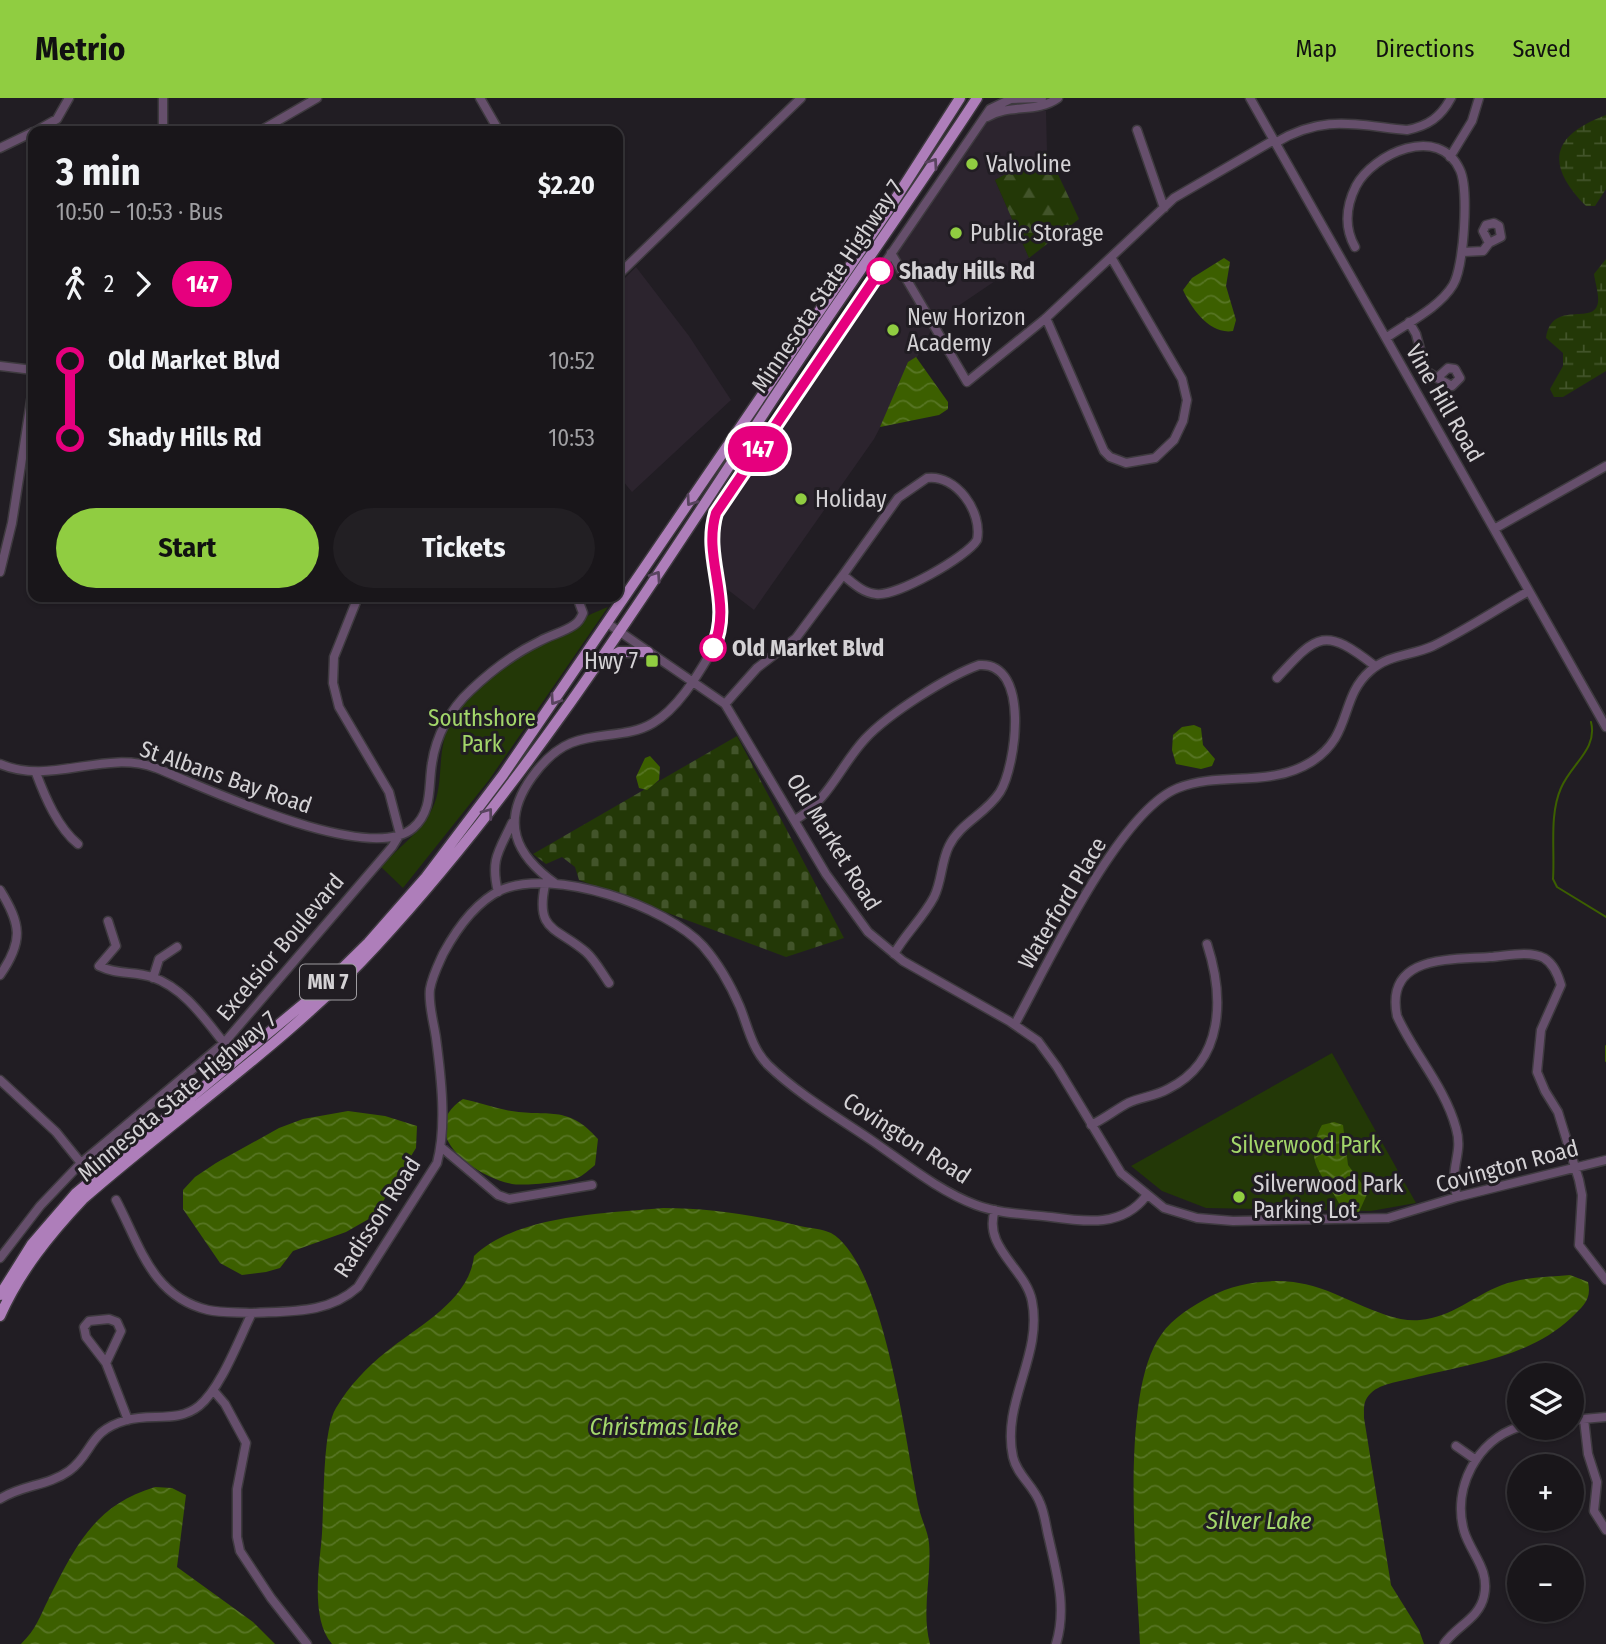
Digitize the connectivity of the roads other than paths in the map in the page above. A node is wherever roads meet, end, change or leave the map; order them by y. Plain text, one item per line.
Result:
1 (69, 98) edge
2 (163, 98) edge
3 (317, 98) edge
4 (480, 98) edge
5 (801, 98) edge
6 (960, 98) edge
7 (977, 98) edge
8 (1042, 98) edge
9 (1058, 98) edge
10 (1250, 98) edge
11 (1451, 98) edge
12 (1479, 98) edge
13 (985, 118) junction
14 (55, 126) edge
15 (163, 126) edge
16 (275, 126) edge
17 (496, 126) edge
18 (1137, 130) dead end
19 (28, 135) edge
20 (1274, 142) junction
21 (0, 148) edge
22 (1450, 157) junction
23 (1164, 208) junction
24 (1489, 243) dead end
25 (1355, 247) dead end
26 (1463, 252) junction
27 (891, 253) junction
28 (1111, 257) junction
29 (623, 270) edge
30 (1046, 318) junction
31 (1409, 322) junction
32 (1386, 338) junction
33 (0, 366) edge
34 (28, 369) edge
35 (1437, 378) dead end
36 (28, 420) edge
37 (1606, 466) edge
38 (1494, 529) junction
39 (0, 572) edge
40 (843, 575) junction
41 (1530, 591) junction
42 (623, 600) edge
43 (356, 602) edge
44 (580, 602) edge
45 (621, 602) edge
46 (607, 623) junction
47 (618, 633) junction
48 (648, 652) junction
49 (1375, 666) junction
50 (590, 671) junction
51 (1277, 678) dead end
52 (691, 682) junction
53 (725, 704) junction
54 (1606, 727) edge
55 (0, 764) edge
56 (36, 773) junction
57 (513, 820) junction
58 (795, 820) junction
59 (400, 834) junction
60 (78, 844) dead end
61 (556, 884) junction
62 (545, 885) junction
63 (0, 890) edge
64 (498, 892) junction
65 (108, 921) dead end
66 (1207, 944) dead end
67 (177, 947) dead end
68 (894, 954) junction
69 (0, 975) edge
70 (153, 978) junction
71 (610, 983) dead end
72 (1015, 1024) junction
73 (224, 1043) junction
74 (2, 1085) edge
75 (1091, 1125) junction
76 (441, 1147) junction
77 (1606, 1160) edge
78 (81, 1163) junction
79 (1574, 1168) junction
80 (592, 1185) dead end
81 (1146, 1196) junction
82 (1457, 1197) junction
83 (116, 1200) dead end
84 (995, 1210) junction
85 (0, 1258) edge
86 (1606, 1280) edge
87 (0, 1295) edge
88 (252, 1313) junction
89 (0, 1316) edge
90 (106, 1363) junction
91 (213, 1390) junction
92 (1606, 1417) edge
93 (1584, 1419) joint
94 (128, 1420) junction
95 (1507, 1433) edge
96 (1456, 1446) dead end
97 (1476, 1460) junction
98 (0, 1499) edge
99 (1606, 1530) edge
100 (307, 1644) edge
101 (1056, 1644) edge
102 (1444, 1644) edge

1 - 14 street
2 - 15 street
3 - 16 street
4 - 17 street
5 - 29 street
6 -> 42 main road, Minnesota State Highway 7 / MN 7
47 -> 7 main road, Minnesota State Highway 7 / MN 7
8 - 13 street
9 - 13 street
10 - 20 street, Vine Hill Road
11 - 20 street
12 - 22 street
13 - 27 street
18 - 23 street
19 - 21 street
20 - 23 street
20 - 32 street, Vine Hill Road
22 - 25 street
22 - 26 street
23 - 28 street
24 - 26 street
26 - 31 street
27 - 30 street
27 - 52 street
28 - 30 street
28 - 30 street
31 - 32 street
31 - 35 street
32 - 38 street, Vine Hill Road
33 - 34 street
36 - 39 street
37 - 38 street
38 - 41 street, Vine Hill Road
40 - 40 street
40 - 53 street
41 - 49 street
41 - 54 street, Vine Hill Road
43 - 59 street
44 - 59 street, Excelsior Boulevard
45 -> 46 main road, Minnesota State Highway 7 / MN 7
46 - 47 street, Old Market Road
46 -> 87 main road, Minnesota State Highway 7 / MN 7
47 - 48 street, Old Market Road
47 - 50 main road, Minnesota State Highway 7 / MN 7
48 - 50 main road
48 - 52 street, Old Market Road
49 - 51 street
49 - 72 street, Waterford Place
89 -> 50 main road, Minnesota State Highway 7 / MN 7
52 - 53 street, Old Market Road
52 - 57 street
53 - 58 street, Old Market Road
55 - 56 street, St Albans Bay Road
56 - 59 street, St Albans Bay Road
56 - 60 street
57 - 61 street
57 - 64 street
58 - 68 street, Old Market Road
58 - 68 street
59 - 73 street, Excelsior Boulevard
61 - 62 street, Radisson Road
61 - 84 street, Covington Road
62 - 64 street, Radisson Road
62 - 71 street
63 - 69 street
64 - 76 street, Radisson Road
65 - 70 street
66 - 75 street
67 - 70 street
68 - 72 street, Old Market Road
70 - 73 street
72 - 75 street, Old Market Road
73 - 78 street, Excelsior Boulevard
74 - 78 street
75 - 81 street, Old Market Road
76 - 80 street
76 - 88 street, Radisson Road
77 - 79 street, Covington Road
78 - 85 street, Excelsior Boulevard
79 - 82 street, Covington Road
79 - 82 street
79 - 86 street
81 - 82 street, Covington Road
81 - 84 street, Covington Road
83 - 88 street, Radisson Road
84 - 101 street
88 - 91 street
90 - 90 street
90 - 94 street
91 - 94 street
91 - 100 street
92 - 93 street
93 - 99 street
94 - 98 street
95 - 97 street
96 - 97 street
97 - 102 street

